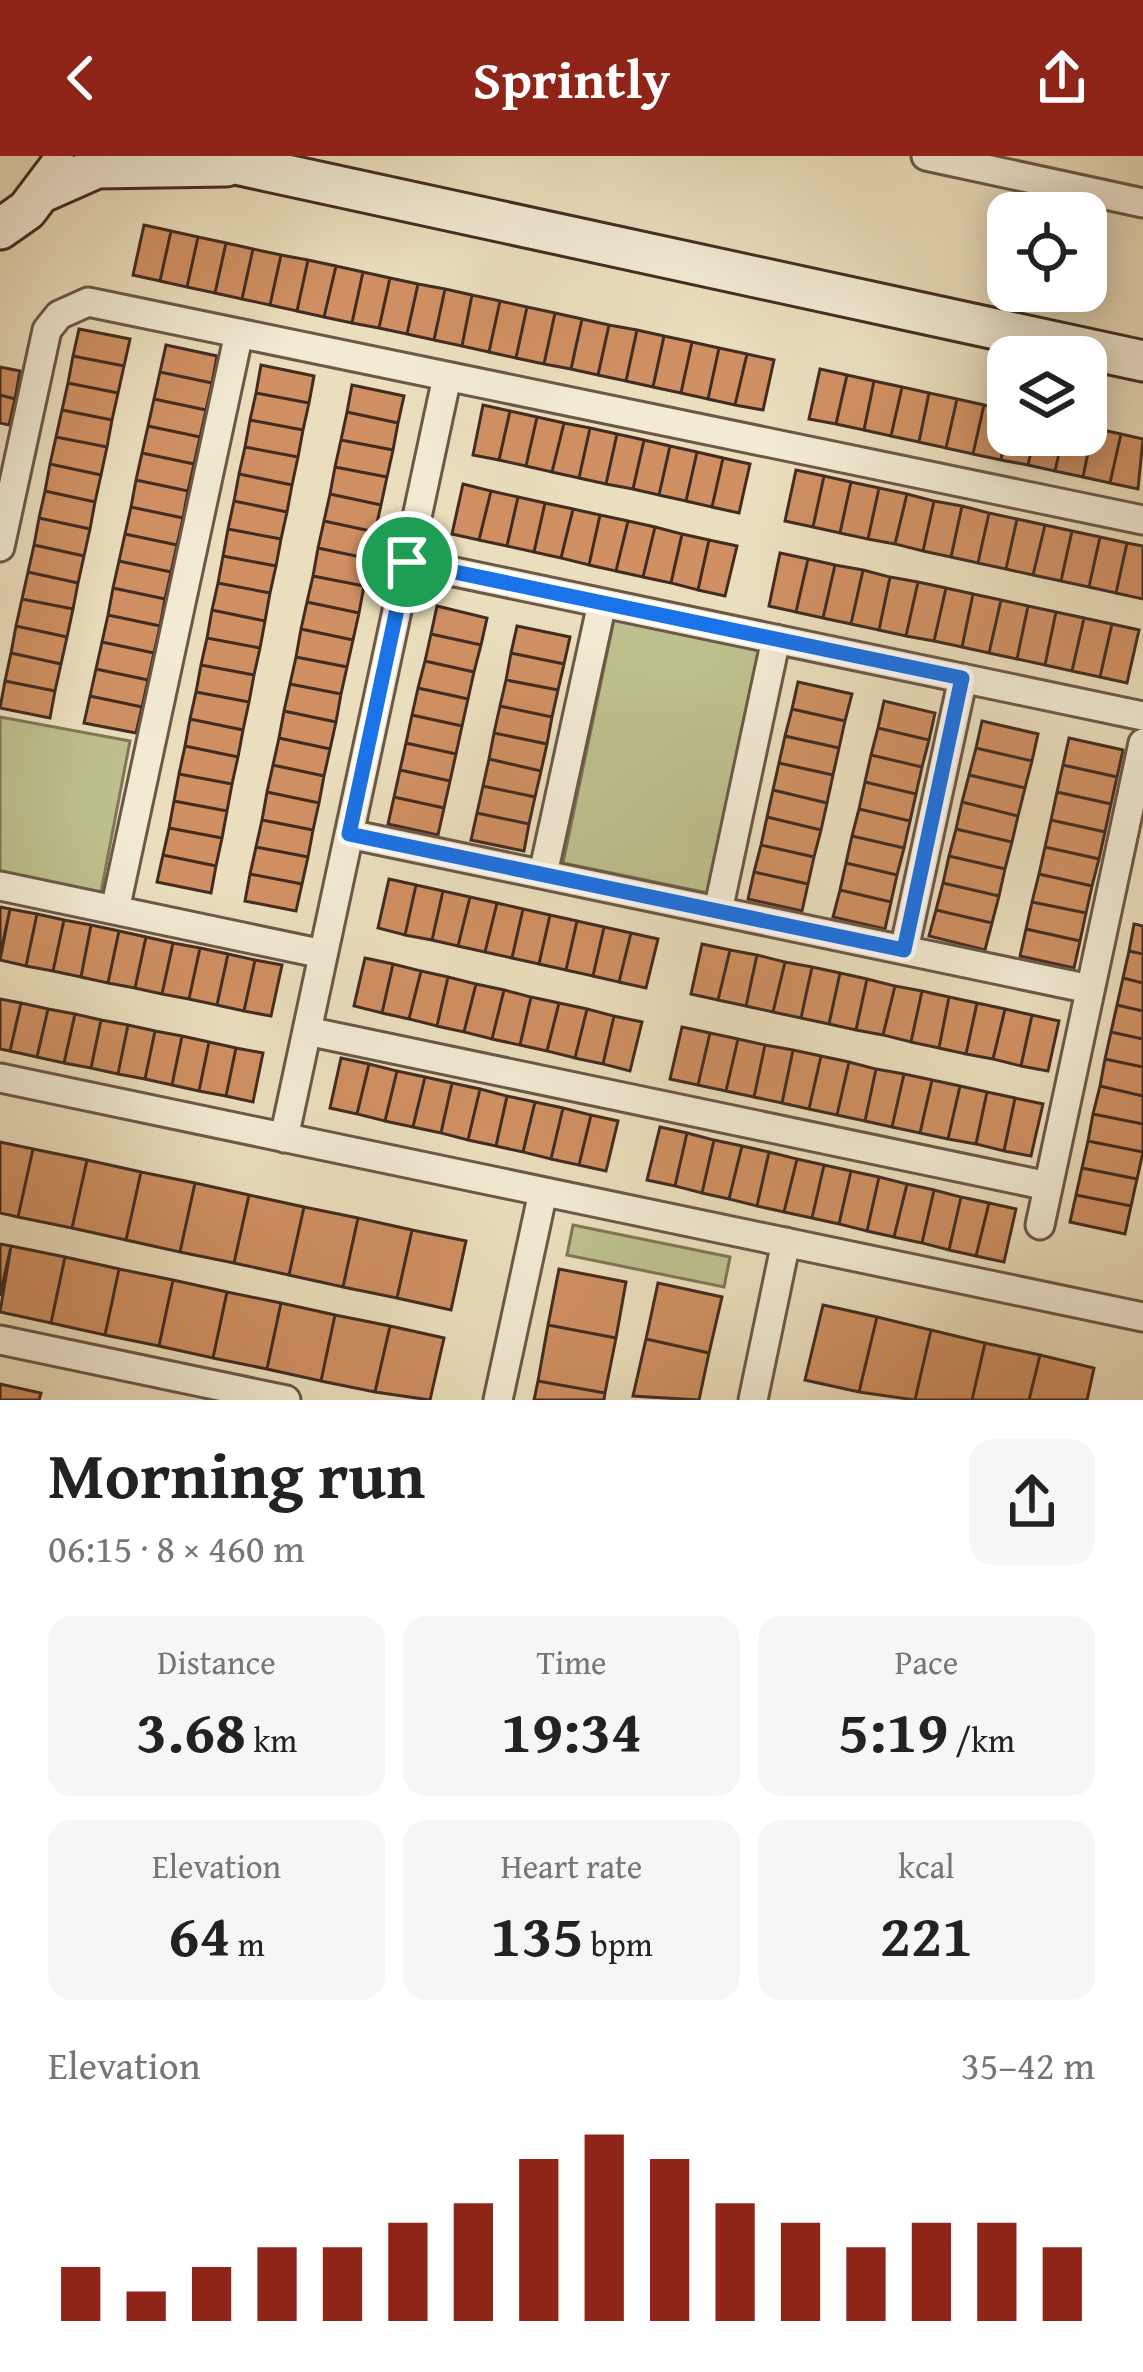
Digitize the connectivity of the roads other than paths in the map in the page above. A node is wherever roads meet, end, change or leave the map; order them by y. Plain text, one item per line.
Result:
1 (64, 156) edge
2 (926, 156) edge
3 (213, 161) edge
4 (45, 191) junction
5 (1143, 202) edge
6 (2, 227) edge
7 (238, 333) junction
8 (1143, 361) edge
9 (447, 377) junction
10 (1143, 520) edge
11 (0, 547) edge
12 (407, 562) junction
13 (602, 603) junction
14 (776, 639) junction
15 (962, 678) junction
16 (1143, 716) edge
17 (1143, 742) edge
18 (349, 834) junction
19 (544, 874) junction
20 (0, 886) edge
21 (115, 910) junction
22 (718, 911) junction
23 (904, 950) junction
24 (323, 954) junction
25 (1090, 988) junction
26 (307, 1031) junction
27 (0, 1078) edge
28 (284, 1138) junction
29 (1048, 1186) junction
30 (543, 1192) junction
31 (1040, 1225) dead end
32 (786, 1242) junction
33 (1143, 1317) edge
34 (0, 1340) edge
35 (237, 1395) edge
36 (286, 1400) edge
37 (498, 1400) edge
38 (753, 1400) edge

1 - 4 main road
2 - 5 street
3 - 4 main road
3 - 8 main road
4 - 6 main road
7 - 9 street
7 - 11 street
7 - 21 street
9 - 10 street
9 - 12 street
12 - 13 street
12 - 18 street
13 - 14 street
13 - 19 street
14 - 15 street
14 - 22 street
15 - 16 street
15 - 23 street
17 - 25 street
18 - 19 street
18 - 24 street
19 - 22 street
20 - 21 street
21 - 24 street
22 - 23 street
23 - 25 street
24 - 26 street
25 - 29 street
26 - 28 street
26 - 29 street
27 - 28 street
28 - 30 street
29 - 31 street
30 - 32 street
30 - 37 street
32 - 33 street
32 - 38 street
34 - 35 street
35 - 36 street

